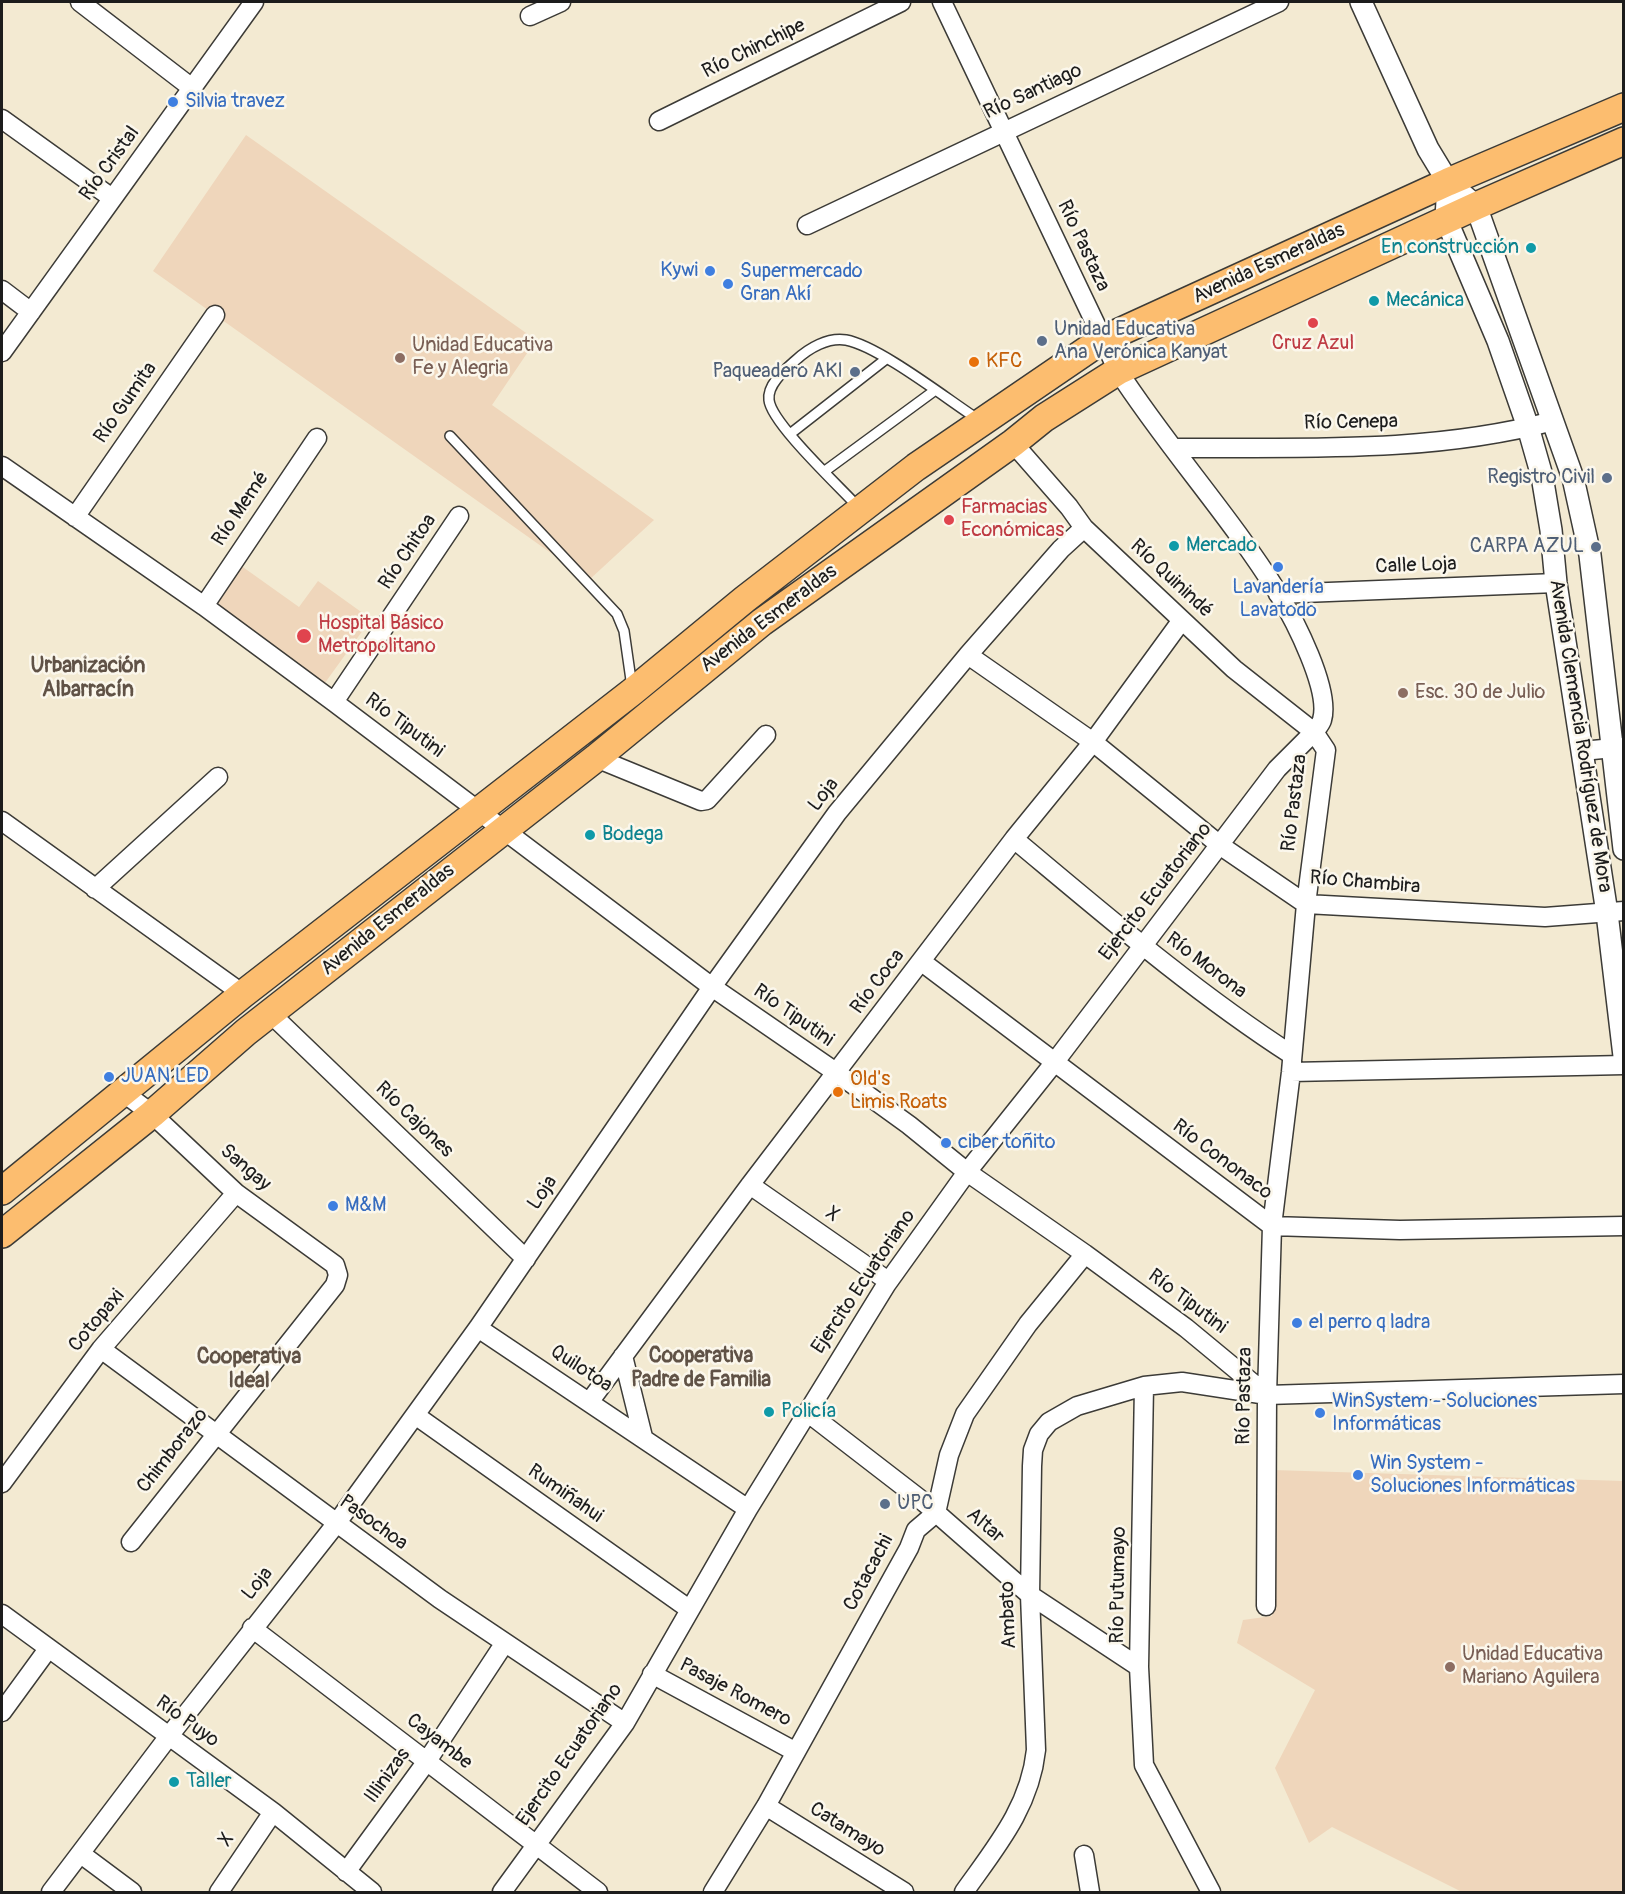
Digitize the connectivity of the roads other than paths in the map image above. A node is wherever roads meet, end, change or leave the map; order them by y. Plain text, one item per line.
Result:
1 (80, 2) edge
2 (254, 2) edge
3 (561, 2) edge
4 (901, 2) edge
5 (942, 2) edge
6 (1279, 2) edge
7 (1361, 2) edge
8 (530, 16) dead end
9 (192, 88) junction
10 (1623, 107) edge
11 (2, 119) edge
12 (659, 121) dead end
13 (1004, 130) junction
14 (1623, 141) edge
15 (1448, 182) junction
16 (112, 198) junction
17 (1476, 206) junction
18 (1446, 219) junction
19 (807, 225) dead end
20 (2, 290) edge
21 (31, 312) junction
22 (214, 315) dead end
23 (1102, 340) junction
24 (2, 352) edge
25 (886, 359) junction
26 (1118, 371) junction
27 (934, 391) junction
28 (1553, 421) junction
29 (982, 422) junction
30 (1528, 427) junction
31 (790, 435) junction
32 (450, 436) dead end
33 (317, 438) dead end
34 (1013, 443) junction
35 (1173, 448) junction
36 (2, 466) edge
37 (825, 471) junction
38 (861, 510) junction
39 (459, 516) dead end
40 (75, 517) junction
41 (1583, 525) junction
42 (1083, 528) junction
43 (1551, 530) junction
44 (1556, 583) junction
45 (1278, 594) junction
46 (745, 599) junction
47 (204, 606) junction
48 (1182, 620) junction
49 (762, 622) junction
50 (968, 655) junction
51 (632, 692) junction
52 (334, 702) junction
53 (1314, 732) junction
54 (766, 735) dead end
55 (1093, 742) junction
56 (1618, 748) edge
57 (1582, 751) junction
58 (596, 758) junction
59 (218, 777) dead end
60 (480, 812) junction
61 (2, 820) edge
62 (504, 830) junction
63 (1014, 839) junction
64 (1221, 846) junction
65 (1623, 849) edge
66 (95, 889) junction
67 (1306, 904) junction
68 (1615, 912) edge
69 (1142, 946) junction
70 (922, 962) junction
71 (711, 987) junction
72 (243, 994) junction
73 (271, 1014) junction
74 (1623, 1056) edge
75 (1054, 1063) junction
76 (1291, 1063) junction
77 (1623, 1065) edge
78 (837, 1073) junction
79 (124, 1093) junction
80 (152, 1114) junction
81 (967, 1172) junction
82 (750, 1185) junction
83 (2, 1191) edge
84 (236, 1193) junction
85 (1272, 1226) junction
86 (1623, 1226) edge
87 (2, 1234) edge
88 (1085, 1254) junction
89 (526, 1258) junction
90 (338, 1275) joint
91 (888, 1281) junction
92 (478, 1328) junction
93 (101, 1349) junction
94 (622, 1356) junction
95 (1623, 1384) edge
96 (1144, 1386) junction
97 (1267, 1395) junction
98 (590, 1401) junction
99 (807, 1412) junction
100 (415, 1415) junction
101 (217, 1432) junction
102 (643, 1437) junction
103 (2, 1483) edge
104 (748, 1509) junction
105 (936, 1513) junction
106 (336, 1524) junction
107 (131, 1542) dead end
108 (1030, 1595) junction
109 (1266, 1606) dead end
110 (689, 1609) junction
111 (2, 1614) edge
112 (252, 1628) junction
113 (504, 1644) junction
114 (48, 1649) junction
115 (1139, 1667) junction
116 (652, 1674) junction
117 (2, 1712) edge
118 (625, 1723) junction
119 (169, 1736) junction
120 (796, 1752) junction
121 (427, 1761) junction
122 (766, 1806) junction
123 (273, 1812) junction
124 (535, 1844) junction
125 (81, 1854) junction
126 (1084, 1855) dead end
127 (346, 1872) junction
128 (51, 1893) edge
129 (132, 1893) edge
130 (219, 1893) edge
131 (372, 1893) edge
132 (502, 1893) edge
133 (598, 1893) edge
134 (713, 1893) edge
135 (904, 1893) edge
136 (964, 1893) edge
137 (1090, 1893) edge
138 (1211, 1893) edge

1 - 9 street
2 - 9 street, Río Cristal
3 - 8 street
4 - 12 street, Río Chinchipe
5 - 13 street, Río Pastaza
6 - 13 street, Río Santiago
7 - 15 street, Avenida Clemencia Rodríguez de Mora
9 - 16 street, Río Cristal
10 - 15 main road, Avenida Esmeraldas
11 - 16 street
13 - 19 street, Río Santiago
13 - 23 street, Río Pastaza
14 - 17 main road, Avenida Esmeraldas
15 - 17 street, Avenida Clemencia Rodríguez de Mora
15 - 18 street, Avenida Clemencia Rodríguez de Mora
15 - 23 main road, Avenida Esmeraldas
16 - 21 street, Río Cristal
17 - 18 main road, Avenida Esmeraldas
17 - 28 street, Avenida Clemencia Rodríguez de Mora
18 - 26 main road, Avenida Esmeraldas
18 - 30 street, Avenida Clemencia Rodríguez de Mora
20 - 21 street
21 - 24 street, Río Cristal
22 - 40 street, Río Gumita
23 - 26 street, Río Pastaza
23 - 29 main road, Avenida Esmeraldas
25 - 27 lane
25 - 31 lane
25 - 31 lane
26 - 34 main road, Avenida Esmeraldas
26 - 35 street, Río Pastaza
27 - 29 lane
27 - 37 lane
28 - 30 street, Río Cenepa
28 - 41 street, Avenida Clemencia Rodríguez de Mora
29 - 38 main road, Avenida Esmeraldas
30 - 35 street, Río Cenepa
30 - 43 street, Avenida Clemencia Rodríguez de Mora
31 - 37 lane
32 - 51 lane
33 - 47 street, Río Memé
34 - 42 street, Río Quinindé
34 - 49 main road, Avenida Esmeraldas
35 - 45 street, Río Pastaza
36 - 40 street, Río Tiputini
37 - 38 lane
38 - 46 main road, Avenida Esmeraldas
39 - 52 street, Río Chitoa
40 - 47 street, Río Tiputini
41 - 43 street
41 - 56 street, Avenida Clemencia Rodríguez de Mora
42 - 48 street, Río Quinindé
42 - 50 street, Loja
43 - 44 street, Avenida Clemencia Rodríguez de Mora
44 - 45 street, Calle Loja
44 - 57 street, Avenida Clemencia Rodríguez de Mora
45 - 53 street, Río Pastaza
46 - 49 main road
46 - 51 main road, Avenida Esmeraldas
47 - 52 street, Río Tiputini
48 - 53 street, Río Quinindé
48 - 55 street, Río Coca
49 - 58 main road, Avenida Esmeraldas
50 - 55 street, Río Chambira
50 - 71 street, Loja
51 - 60 main road, Avenida Esmeraldas
52 - 60 street, Río Tiputini
53 - 64 street, Ejercito Ecuatoriano
53 - 67 street, Río Pastaza
54 - 58 street
55 - 63 street, Río Coca
55 - 64 street, Río Chambira
56 - 57 street
56 - 65 street, Avenida Clemencia Rodríguez de Mora
57 - 68 street, Avenida Clemencia Rodríguez de Mora
58 - 62 main road, Avenida Esmeraldas
59 - 66 street
60 - 62 street, Río Tiputini
60 - 72 main road, Avenida Esmeraldas
61 - 66 street
62 - 71 street, Río Tiputini
62 - 73 main road, Avenida Esmeraldas
63 - 69 street, Río Morona
63 - 70 street, Río Coca
64 - 67 street, Río Chambira
64 - 69 street, Ejercito Ecuatoriano
66 - 72 street
67 - 68 street, Río Chambira
67 - 76 street, Río Pastaza
68 - 74 street, Avenida Clemencia Rodríguez de Mora
69 - 75 street, Ejercito Ecuatoriano
69 - 76 street, Río Morona
70 - 75 street, Río Cononaco
70 - 78 street, Río Coca
71 - 78 street, Río Tiputini
71 - 89 street, Loja
72 - 79 main road, Avenida Esmeraldas
73 - 80 main road, Avenida Esmeraldas
73 - 89 street, Río Cajones
75 - 81 street, Ejercito Ecuatoriano
75 - 85 street, Río Cononaco
76 - 77 street
76 - 85 street, Río Pastaza
78 - 81 street, Río Tiputini
78 - 82 street, Río Coca
79 - 80 street, Sangay
79 - 83 main road, Avenida Esmeraldas
80 - 84 street, Sangay
80 - 87 main road, Avenida Esmeraldas
81 - 88 street, Río Tiputini
81 - 91 street, Ejercito Ecuatoriano
82 - 91 street, X
82 - 94 street, Río Coca
84 - 90 street, Sangay
84 - 93 street, Cotopaxi
85 - 86 street, Río Cononaco
85 - 97 street, Río Pastaza
88 - 97 street, Río Tiputini
88 - 105 street
89 - 92 street, Loja
90 - 101 street, Chimborazo
91 - 99 street, Ejercito Ecuatoriano
92 - 98 street, Quilotoa
92 - 100 street, Loja
93 - 101 street, Pasochoa
93 - 103 street, Cotopaxi
94 - 98 street, Río Coca
94 - 102 street
95 - 97 street
96 - 97 street
96 - 108 street, Ambato
96 - 115 street, Río Putumayo
97 - 109 street, Río Pastaza
98 - 102 street, Quilotoa
99 - 104 street, Ejercito Ecuatoriano
99 - 105 street, Altar
100 - 106 street, Loja
100 - 110 street, Rumiñahui
101 - 106 street, Pasochoa
101 - 107 street, Chimborazo
102 - 104 street, Quilotoa
104 - 110 street, Ejercito Ecuatoriano
105 - 108 street, Altar
105 - 120 street, Cotacachi
106 - 112 street, Loja
106 - 113 street, Pasochoa
108 - 115 street, Altar
108 - 136 street, Ambato
110 - 116 street, Ejercito Ecuatoriano
111 - 114 street, Río Puyo
112 - 119 street, Loja
112 - 121 street, Cayambe
113 - 118 street, Pasochoa
113 - 121 street, Illinizas
114 - 117 street
114 - 119 street, Río Puyo
115 - 138 street, Río Putumayo
116 - 118 street, Ejercito Ecuatoriano
116 - 120 street, Pasaje Romero
118 - 124 street, Ejercito Ecuatoriano
119 - 123 street, Río Puyo
119 - 125 street, Loja
120 - 122 street, Cotacachi
121 - 124 street, Cayambe
121 - 127 street, Illinizas
122 - 134 street, Cotacachi
122 - 135 street, Catamayo
123 - 127 street, Río Puyo
123 - 130 street, X
124 - 132 street, Ejercito Ecuatoriano
124 - 133 street, Cayambe
125 - 128 street, Loja
125 - 129 street
126 - 137 street
127 - 131 street, Río Puyo

